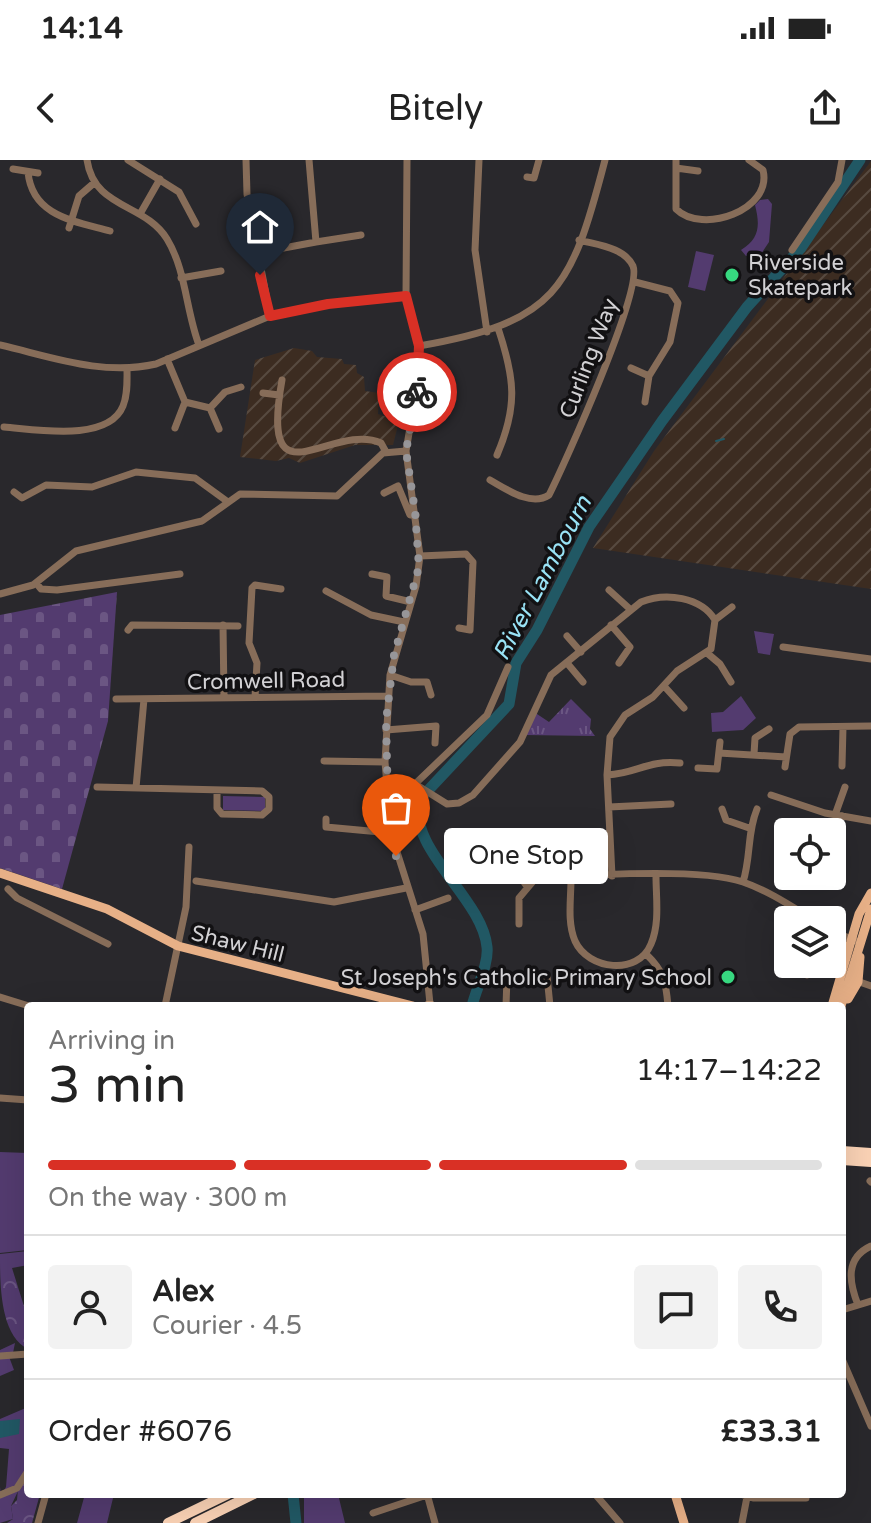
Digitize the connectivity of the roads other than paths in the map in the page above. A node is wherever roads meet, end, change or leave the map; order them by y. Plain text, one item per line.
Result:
1 (87, 160) edge
2 (246, 160) edge
3 (309, 160) edge
4 (407, 160) edge
5 (479, 160) edge
6 (539, 160) edge
7 (605, 160) edge
8 (749, 160) edge
9 (842, 160) edge
10 (133, 161) edge
11 (676, 164) edge
12 (13, 169) dead end
13 (698, 171) dead end
14 (28, 172) junction
15 (38, 173) dead end
16 (527, 177) dead end
17 (160, 179) junction
18 (94, 183) junction
19 (199, 203) dead end
20 (189, 208) junction
21 (140, 214) junction
22 (70, 224) junction
23 (196, 224) dead end
24 (110, 231) dead end
25 (361, 236) dead end
26 (579, 240) junction
27 (316, 242) junction
28 (792, 250) dead end
29 (257, 253) junction
30 (211, 262) dead end
31 (181, 278) junction
32 (635, 282) junction
33 (406, 296) junction
34 (270, 316) junction
35 (498, 328) junction
36 (487, 332) junction
37 (0, 345) edge
38 (199, 345) junction
39 (419, 346) junction
40 (167, 359) junction
41 (127, 368) junction
42 (631, 368) dead end
43 (649, 376) junction
44 (282, 380) dead end
45 (241, 387) dead end
46 (263, 393) dead end
47 (279, 395) junction
48 (185, 402) junction
49 (645, 402) dead end
50 (210, 408) junction
51 (4, 427) dead end
52 (175, 428) dead end
53 (219, 429) dead end
54 (497, 449) dead end
55 (406, 451) junction
56 (386, 452) junction
57 (493, 484) dead end
58 (14, 492) dead end
59 (384, 493) dead end
60 (228, 502) junction
61 (416, 515) junction
62 (420, 556) junction
63 (180, 574) dead end
64 (372, 574) dead end
65 (36, 583) junction
66 (281, 589) dead end
67 (609, 590) dead end
68 (326, 591) dead end
69 (0, 594) edge
70 (411, 602) junction
71 (732, 607) dead end
72 (631, 610) junction
73 (715, 620) junction
74 (404, 622) junction
75 (129, 625) dead end
76 (223, 625) junction
77 (611, 625) junction
78 (238, 626) dead end
79 (459, 628) dead end
80 (567, 636) dead end
81 (783, 647) dead end
82 (581, 652) junction
83 (707, 653) junction
84 (871, 659) edge
85 (567, 663) junction
86 (619, 663) dead end
87 (508, 667) dead end
88 (390, 675) junction
89 (583, 682) dead end
90 (731, 682) dead end
91 (664, 686) junction
92 (431, 695) dead end
93 (388, 696) junction
94 (255, 697) junction
95 (224, 698) junction
96 (116, 699) dead end
97 (144, 699) junction
98 (684, 708) dead end
99 (871, 726) edge
100 (843, 727) junction
101 (769, 729) dead end
102 (386, 730) junction
103 (720, 742) dead end
104 (435, 743) dead end
105 (719, 753) junction
106 (754, 754) junction
107 (786, 757) junction
108 (324, 761) dead end
109 (385, 762) junction
110 (680, 763) dead end
111 (842, 766) dead end
112 (785, 767) dead end
113 (698, 768) dead end
114 (607, 775) junction
115 (388, 783) junction
116 (416, 785) junction
117 (97, 787) dead end
118 (845, 787) dead end
119 (136, 788) junction
120 (217, 791) junction
121 (771, 795) dead end
122 (671, 804) dead end
123 (609, 807) junction
124 (722, 809) dead end
125 (757, 809) dead end
126 (842, 816) junction
127 (840, 818) edge
128 (326, 819) dead end
129 (871, 821) edge
130 (749, 828) junction
131 (391, 833) junction
132 (189, 847) dead end
133 (517, 854) dead end
134 (0, 873) edge
135 (612, 876) junction
136 (656, 876) junction
137 (571, 879) junction
138 (17, 880) junction
139 (196, 881) dead end
140 (743, 882) junction
141 (526, 885) junction
142 (406, 888) junction
143 (4, 891) edge
144 (871, 895) edge
145 (448, 898) dead end
146 (788, 906) edge
147 (871, 909) edge
148 (415, 910) junction
149 (519, 924) dead end
150 (846, 937) edge
151 (856, 941) junction
152 (108, 944) dead end
153 (178, 946) junction
154 (646, 954) junction
155 (547, 976) dead end
156 (507, 977) dead end
157 (849, 979) junction
158 (871, 986) edge
159 (0, 997) edge
160 (166, 1002) edge
161 (397, 1002) edge
162 (430, 1002) edge
163 (506, 1002) edge
164 (550, 1002) edge
165 (668, 1002) edge
166 (835, 1002) edge
167 (843, 1002) edge
168 (24, 1004) edge
169 (0, 1098) edge
170 (24, 1100) edge
171 (846, 1151) edge
172 (871, 1153) edge
173 (846, 1160) edge
174 (871, 1162) edge
175 (871, 1246) edge
176 (871, 1301) edge
177 (858, 1305) junction
178 (846, 1309) edge
179 (24, 1354) edge
180 (0, 1356) edge
181 (846, 1368) edge
182 (871, 1426) edge
183 (24, 1477) edge
184 (0, 1495) edge
185 (45, 1498) edge
186 (220, 1498) edge
187 (246, 1498) edge
188 (418, 1498) edge
189 (428, 1498) edge
190 (598, 1498) edge
191 (676, 1498) edge
192 (744, 1498) edge
193 (373, 1513) dead end
194 (38, 1523) edge
195 (168, 1523) edge
196 (195, 1523) edge
197 (435, 1523) edge
198 (620, 1523) edge
199 (684, 1523) edge
200 (742, 1523) edge

1 - 18 street
2 - 29 street
3 - 27 street
4 - 33 street
5 - 36 street
6 - 16 street
7 - 26 street
8 - 11 street
9 - 28 street
10 - 17 street
11 - 13 street
12 - 14 street
14 - 15 street
14 - 22 street
17 - 20 street
17 - 21 street
18 - 21 street
18 - 22 street
19 - 20 street
20 - 23 street
21 - 31 street
22 - 24 street
25 - 27 street
26 - 32 street, Curling Way
26 - 35 street
27 - 29 street
29 - 34 street
30 - 31 street
31 - 38 street
32 - 43 street
32 - 57 street, Curling Way
33 - 34 street
33 - 39 street
34 - 38 street
35 - 36 street
35 - 54 street
36 - 39 street
37 - 41 street
38 - 40 street
39 - 55 street
40 - 41 street
40 - 48 street
41 - 51 street
42 - 43 street
43 - 49 street
44 - 47 street
45 - 50 street
46 - 47 street
47 - 56 street
48 - 50 street
48 - 52 street
50 - 53 street
55 - 56 street
55 - 61 street
56 - 60 street
58 - 60 street
59 - 61 street
60 - 65 street
61 - 62 street
62 - 70 street
62 - 79 street
63 - 65 street
64 - 70 street
65 - 69 street
66 - 94 street
67 - 72 street
68 - 74 street
70 - 74 street
71 - 73 street
72 - 73 street
72 - 77 street
73 - 83 street
74 - 88 street
75 - 76 street
76 - 78 street
76 - 95 street
77 - 82 street
77 - 86 street
80 - 82 street
81 - 84 street
82 - 85 street
83 - 90 street
83 - 91 street
85 - 89 street
85 - 116 street
87 - 116 street
88 - 92 street
88 - 93 street
91 - 98 street
91 - 114 street
93 - 94 street, Cromwell Road
93 - 102 street
94 - 95 street, Cromwell Road
95 - 97 street, Cromwell Road
96 - 97 street, Cromwell Road
97 - 119 street
99 - 100 street
100 - 107 street
100 - 111 street
101 - 106 street
102 - 104 street
102 - 109 street
103 - 105 street
105 - 106 street
105 - 113 street
106 - 107 street
107 - 112 street
108 - 109 street
109 - 115 street
110 - 114 street
114 - 123 street
115 - 116 street
115 - 131 street
117 - 119 street
118 - 126 street
119 - 120 street
120 - 120 street
121 - 126 street
122 - 123 street
123 - 135 street
124 - 130 street
125 - 130 street
126 - 127 street
126 - 129 street
128 - 131 street
130 - 140 street
131 - 142 street
132 - 153 street
133 - 141 street
134 - 138 main road, Shaw Hill
135 - 136 street
135 - 137 street
136 - 140 street
136 - 154 street
137 - 141 street
137 - 154 street
138 - 143 street
138 - 153 main road, Shaw Hill
139 - 142 street
140 - 146 street
141 - 149 street
142 - 148 street
143 - 152 street
144 - 151 main road
145 - 148 street
147 - 151 main road
148 - 162 street
150 - 151 street
151 - 157 main road
153 - 160 street
153 - 161 main road, Shaw Hill
154 - 165 street
155 - 164 street
156 - 163 street
157 - 158 street
157 - 166 main road
157 - 167 main road
159 - 168 street
169 - 170 street
171 - 172 highway
173 - 174 highway
175 - 177 street
176 - 177 street
177 - 178 street
179 - 180 street
181 - 182 street
183 - 184 street
185 - 194 street
186 - 195 highway
187 - 196 highway
188 - 193 street
189 - 197 street
190 - 198 street
191 - 199 main road
192 - 200 street

